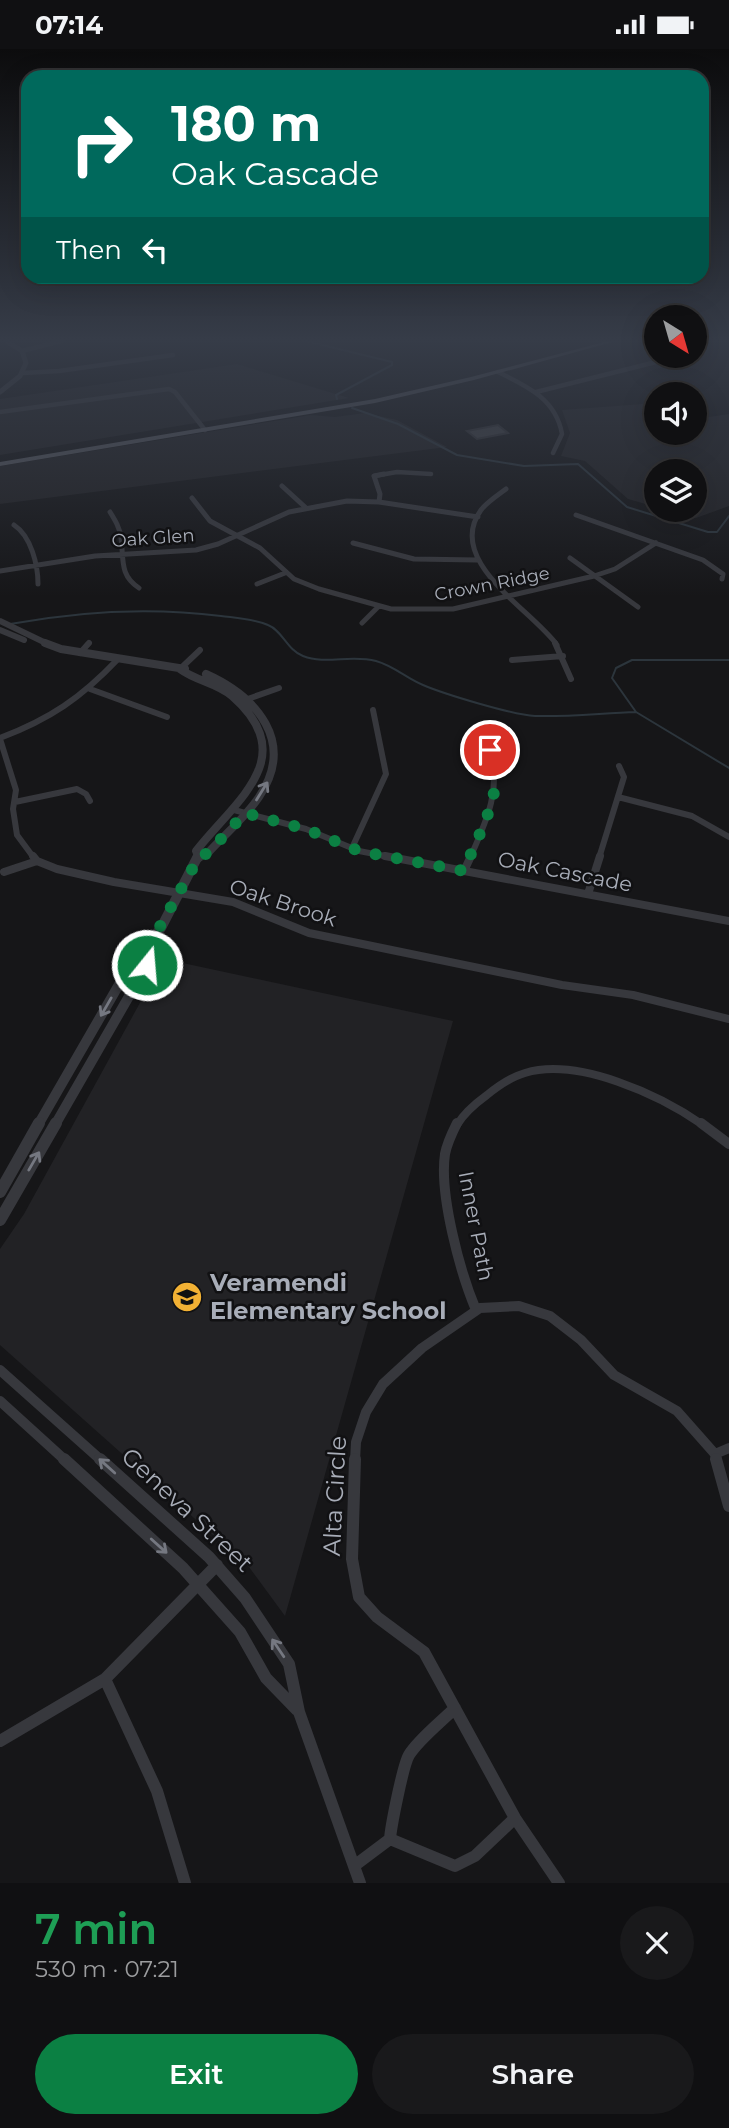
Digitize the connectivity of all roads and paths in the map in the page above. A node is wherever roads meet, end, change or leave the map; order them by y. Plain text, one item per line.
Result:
1 (204, 427) edge
2 (561, 427) edge
3 (553, 453) dead end
4 (0, 461) edge
5 (431, 474) dead end
6 (282, 486) dead end
7 (506, 489) dead end
8 (192, 498) dead end
9 (379, 502) junction
10 (305, 507) junction
11 (110, 512) dead end
12 (576, 515) dead end
13 (478, 517) junction
14 (14, 525) dead end
15 (236, 535) junction
16 (353, 543) dead end
17 (656, 543) junction
18 (120, 554) junction
19 (570, 558) dead end
20 (477, 560) junction
21 (36, 565) junction
22 (0, 571) edge
23 (285, 573) junction
24 (594, 576) junction
25 (722, 579) dead end
26 (38, 584) dead end
27 (257, 584) dead end
28 (139, 588) dead end
29 (510, 598) junction
30 (379, 606) junction
31 (638, 607) dead end
32 (0, 621) edge
33 (362, 623) dead end
34 (0, 630) edge
35 (41, 642) junction
36 (89, 643) dead end
37 (200, 650) dead end
38 (80, 653) junction
39 (563, 656) junction
40 (118, 659) junction
41 (512, 660) dead end
42 (180, 669) junction
43 (571, 679) dead end
44 (279, 688) dead end
45 (90, 689) junction
46 (249, 699) junction
47 (239, 702) junction
48 (373, 710) dead end
49 (167, 717) dead end
50 (0, 739) edge
51 (490, 750) dead end
52 (619, 766) dead end
53 (618, 797) junction
54 (90, 801) dead end
55 (15, 802) junction
56 (234, 810) junction
57 (245, 813) junction
58 (729, 837) edge
59 (352, 848) junction
60 (199, 857) junction
61 (37, 861) junction
62 (464, 871) junction
63 (4, 872) dead end
64 (179, 894) junction
65 (588, 894) junction
66 (729, 921) edge
67 (145, 953) junction
68 (729, 1019) edge
69 (51, 1105) junction
70 (64, 1108) junction
71 (729, 1144) edge
72 (0, 1192) edge
73 (0, 1220) edge
74 (476, 1310) junction
75 (0, 1370) edge
76 (0, 1401) edge
77 (729, 1448) edge
78 (715, 1454) junction
79 (729, 1506) edge
80 (217, 1565) junction
81 (199, 1584) junction
82 (105, 1679) junction
83 (455, 1708) junction
84 (299, 1712) junction
85 (0, 1741) edge
86 (515, 1818) junction
87 (390, 1839) junction
88 (354, 1867) junction
89 (185, 1883) edge
90 (360, 1883) edge
91 (559, 1883) edge

1 - 4 main road
2 - 3 street
5 - 9 street
6 - 10 street
7 - 13 street
8 - 15 street, Crown Ridge
9 - 10 street, Oak Glen
9 - 13 street, Oak Glen
10 - 15 street, Oak Glen
11 - 18 street
12 - 17 street
13 - 20 street
14 - 21 street
15 - 18 street, Oak Glen
15 - 23 street, Crown Ridge
16 - 20 street
17 - 24 street, Crown Ridge
17 - 25 street
18 - 21 street, Oak Glen
18 - 28 street
19 - 24 street
20 - 29 street
21 - 22 street, Oak Glen
21 - 26 street
23 - 27 street
23 - 30 street, Crown Ridge
24 - 29 street, Crown Ridge
24 - 31 street
29 - 30 street, Crown Ridge
29 - 39 street
30 - 33 street
32 - 35 street
34 - 35 street
35 - 38 street
36 - 38 street
37 - 42 street
38 - 40 street
39 - 41 street
39 - 43 street
40 - 42 street
40 - 45 street
42 - 46 street
42 - 47 street
44 - 46 street
45 - 49 street
45 - 50 street
46 - 47 street
57 -> 46 street
47 - 56 street
48 - 59 street
50 - 55 street
51 - 62 street
52 - 53 street
53 - 58 street
53 - 65 street
54 - 55 street
55 - 61 street
56 - 57 street, Oak Cascade
56 - 60 street
57 - 59 street, Oak Cascade
57 - 60 street
59 - 62 street, Oak Cascade
60 - 64 street
61 - 63 street
61 - 64 street, Oak Brook
62 - 65 street, Oak Cascade
64 - 67 street
64 - 68 street, Oak Brook
65 - 66 street, Oak Cascade
67 -> 69 street
67 - 70 street
69 - 70 street
69 - 72 street
73 -> 70 street
71 - 74 street, Inner Path
74 - 78 street, Alta Circle
74 - 83 street, Alta Circle
80 -> 75 street, Geneva Street
76 -> 81 street, Geneva Street
77 - 78 street
78 - 79 street, Alta Circle
80 - 81 street
84 -> 80 street, Geneva Street
81 - 82 street
81 - 84 street, Geneva Street
82 - 85 street
82 - 89 street
83 - 86 street, Alta Circle
83 - 87 street
84 - 88 street, Geneva Street
86 - 87 street
86 - 91 street, Alta Circle
87 - 88 street
88 - 90 street, Geneva Street

